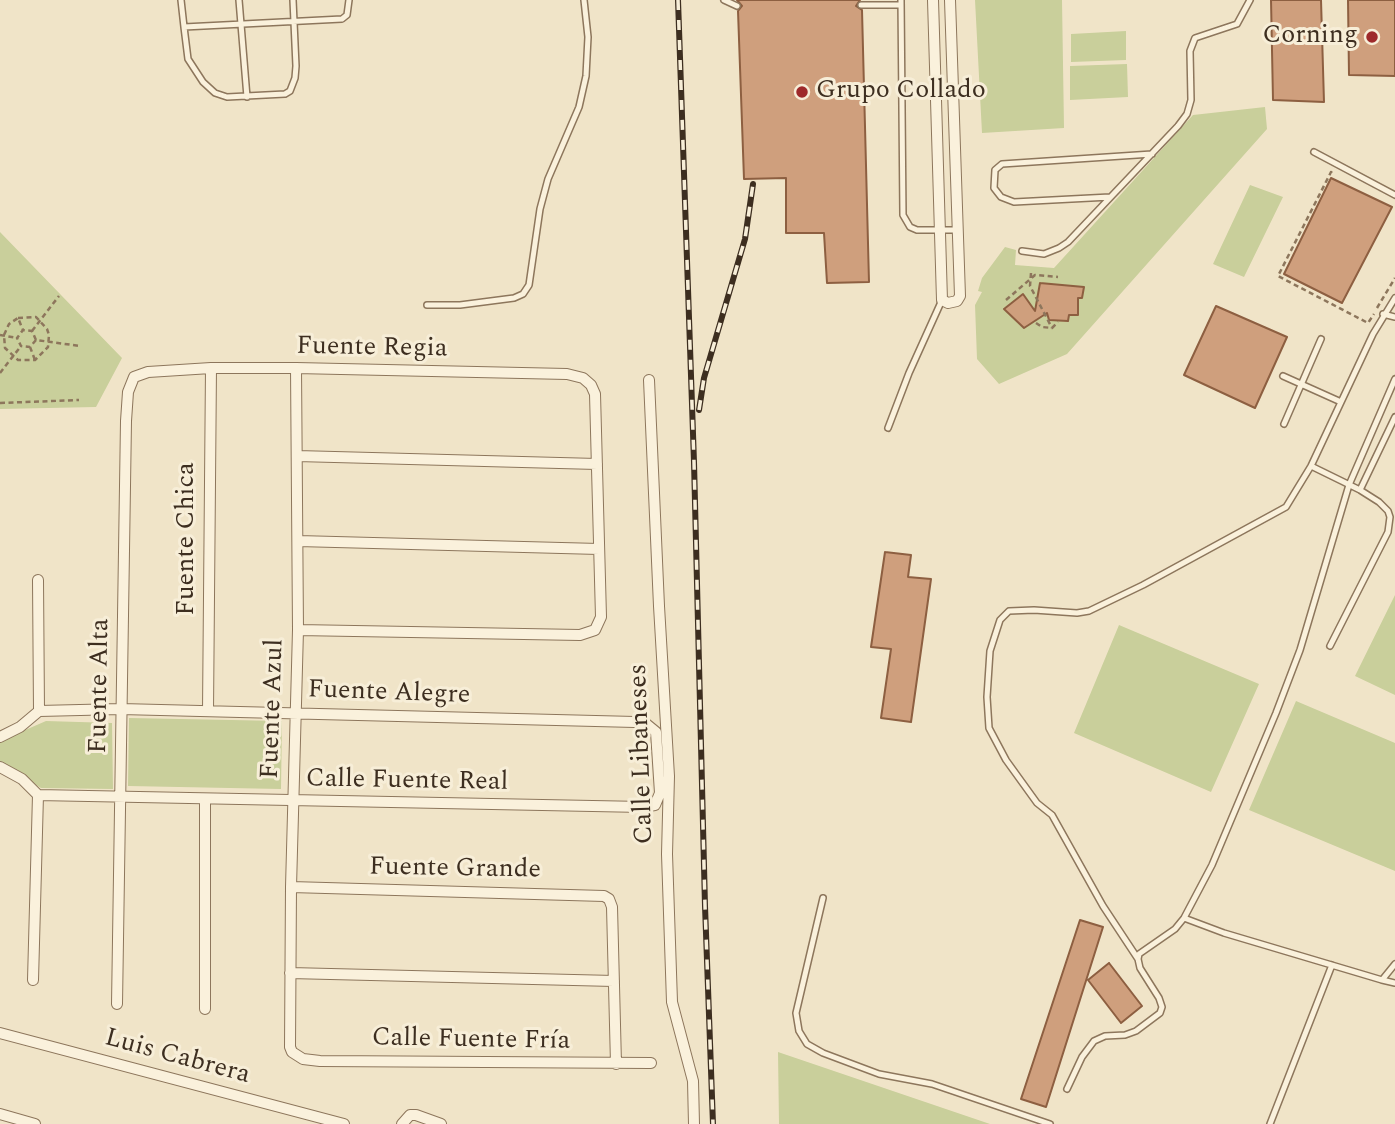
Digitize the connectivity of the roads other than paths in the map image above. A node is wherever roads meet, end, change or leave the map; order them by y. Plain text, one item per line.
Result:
1 (181, 0) edge
2 (239, 0) edge
3 (293, 0) edge
4 (349, 0) edge
5 (584, 0) edge
6 (724, 0) edge
7 (933, 0) edge
8 (950, 0) edge
9 (1250, 0) edge
10 (901, 3) edge
11 (861, 5) dead end
12 (737, 6) dead end
13 (293, 20) junction
14 (241, 24) junction
15 (184, 27) junction
16 (247, 97) junction
17 (1314, 152) dead end
18 (1152, 154) junction
19 (1395, 195) edge
20 (1110, 197) junction
21 (940, 230) junction
22 (957, 230) junction
23 (1022, 251) dead end
24 (1395, 298) edge
25 (942, 300) junction
26 (427, 305) dead end
27 (1383, 314) junction
28 (1395, 317) edge
29 (1321, 339) dead end
30 (211, 368) junction
31 (296, 368) junction
32 (140, 373) joint
33 (1283, 376) dead end
34 (1395, 379) edge
35 (649, 380) dead end
36 (1301, 384) junction
37 (1341, 402) junction
38 (1395, 417) edge
39 (1284, 424) dead end
40 (888, 428) dead end
41 (297, 456) junction
42 (597, 464) junction
43 (1311, 466) junction
44 (1349, 485) junction
45 (1360, 490) junction
46 (298, 541) junction
47 (599, 549) junction
48 (38, 580) dead end
49 (298, 630) junction
50 (1329, 646) dead end
51 (121, 709) junction
52 (39, 711) junction
53 (208, 711) junction
54 (296, 713) junction
55 (0, 737) edge
56 (0, 767) edge
57 (38, 796) junction
58 (121, 798) junction
59 (205, 800) junction
60 (293, 801) junction
61 (655, 805) joint
62 (291, 887) junction
63 (824, 898) dead end
64 (1184, 918) junction
65 (1138, 959) junction
66 (1395, 964) edge
67 (1332, 965) junction
68 (290, 974) junction
69 (33, 980) dead end
70 (1382, 980) junction
71 (614, 981) junction
72 (1395, 983) edge
73 (117, 1004) dead end
74 (205, 1009) dead end
75 (0, 1033) edge
76 (292, 1052) joint
77 (651, 1063) dead end
78 (616, 1064) junction
79 (1067, 1089) dead end
80 (0, 1114) edge
81 (36, 1124) edge
82 (344, 1124) edge
83 (402, 1124) edge
84 (441, 1124) edge
85 (694, 1124) edge
86 (1050, 1124) edge
87 (1270, 1124) edge

1 - 15 lane
2 - 14 lane
3 - 13 lane
4 - 13 lane
5 - 26 lane
6 - 12 lane
7 - 21 street
8 - 22 street
9 - 18 lane
10 - 11 lane
10 - 21 lane
13 - 14 lane
13 - 16 lane
14 - 15 lane
14 - 16 lane
15 - 16 lane
17 - 19 lane
18 - 20 lane
18 - 20 lane
20 - 23 lane
21 - 22 lane
21 - 25 street
22 - 25 street
24 - 27 lane
25 - 40 lane
27 - 28 lane
27 - 37 lane
29 - 36 lane
30 - 31 street, Fuente Regia
30 - 32 street, Fuente Regia
30 - 53 street, Fuente Chica
31 - 41 street, Fuente Azul
31 - 42 street, Fuente Regia
32 - 51 street, Fuente Alta
33 - 36 lane
34 - 44 lane
35 - 85 street, Calle Libaneses
36 - 37 lane
36 - 39 lane
37 - 43 lane
38 - 45 lane
41 - 42 street
41 - 46 street, Fuente Azul
42 - 47 street
43 - 44 lane
43 - 65 lane
44 - 45 lane
44 - 64 lane
45 - 50 lane
46 - 47 street
46 - 49 street, Fuente Azul
47 - 49 street
48 - 52 street
49 - 54 street, Fuente Azul
51 - 52 street, Fuente Alegre
51 - 53 street, Fuente Alegre
51 - 58 street, Fuente Alta
52 - 55 street
53 - 54 street, Fuente Alegre
54 - 60 street, Fuente Azul
54 - 61 street, Fuente Alegre
56 - 57 street
57 - 58 street, Calle Fuente Real
57 - 69 street
58 - 59 street, Calle Fuente Real
58 - 73 street, Fuente Alta
59 - 60 street, Calle Fuente Real
59 - 74 street
60 - 61 street, Calle Fuente Real
60 - 62 street, Fuente Azul
62 - 68 street, Fuente Azul
62 - 71 street, Fuente Grande
63 - 86 lane
64 - 65 lane
64 - 67 lane
65 - 79 lane
66 - 70 lane
67 - 70 lane
67 - 87 lane
68 - 71 street
68 - 76 street, Fuente Azul
70 - 72 lane
71 - 78 street
75 - 82 street, Luis Cabrera
76 - 78 street, Calle Fuente Fría
77 - 78 street, Calle Fuente Fría
80 - 81 street
83 - 84 street

